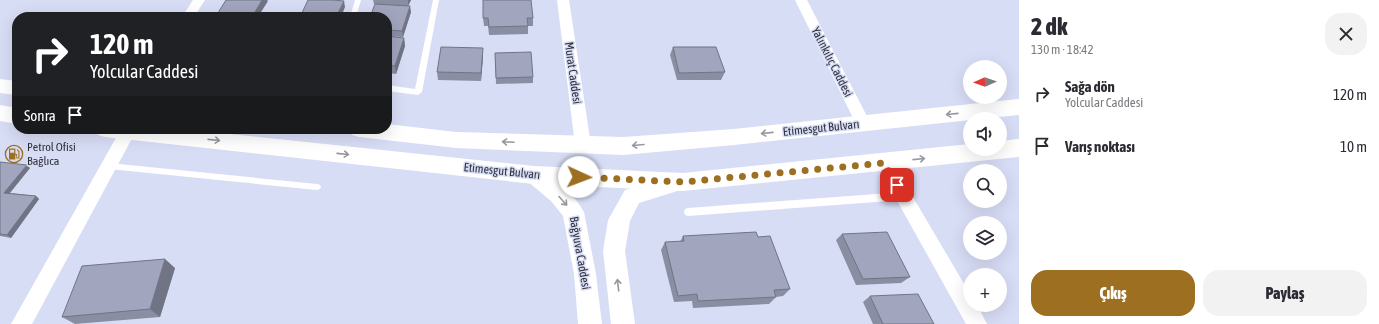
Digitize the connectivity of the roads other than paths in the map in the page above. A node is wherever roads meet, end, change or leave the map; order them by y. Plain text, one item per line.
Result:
1 (199, 0) edge
2 (358, 0) edge
3 (436, 0) edge
4 (563, 0) edge
5 (801, 0) edge
6 (191, 12) edge
7 (354, 12) edge
8 (0, 86) edge
9 (12, 87) edge
10 (392, 89) edge
11 (1019, 107) edge
12 (0, 113) edge
13 (12, 115) edge
14 (863, 124) junction
15 (392, 133) edge
16 (126, 134) edge
17 (156, 134) edge
18 (583, 145) junction
19 (1019, 148) edge
20 (884, 163) junction
21 (109, 166) junction
22 (534, 175) junction
23 (683, 182) junction
24 (318, 187) dead end
25 (903, 196) junction
26 (688, 212) dead end
27 (21, 324) edge
28 (590, 324) edge
29 (623, 324) edge
30 (977, 324) edge

1 - 6 street
2 - 7 lane
3 - 10 lane
4 - 18 street, Murat Caddesi
5 - 14 street, Yalınkılıç Caddesi
8 - 9 main road
11 -> 14 main road, Etimesgut Bulvarı
12 - 13 main road
14 -> 18 main road, Etimesgut Bulvarı
18 -> 15 main road, Etimesgut Bulvarı
16 - 21 street
17 -> 22 main road, Etimesgut Bulvarı
20 -> 19 main road, Etimesgut Bulvarı
20 - 23 main road, Etimesgut Bulvarı
20 - 25 street
21 - 24 lane
21 - 27 street
22 - 23 main road, Etimesgut Bulvarı
22 -> 28 street, Bağyuva Caddesi
29 -> 23 street
25 - 26 lane
25 - 30 street

